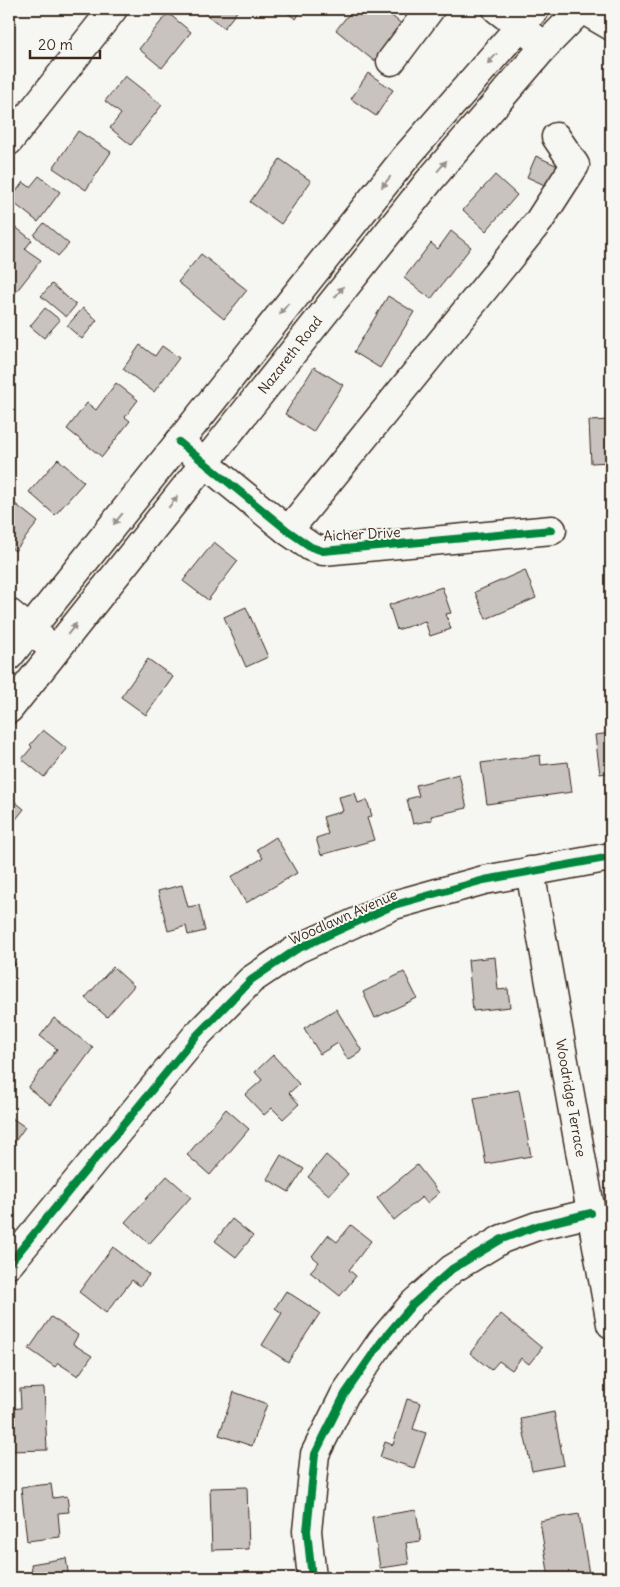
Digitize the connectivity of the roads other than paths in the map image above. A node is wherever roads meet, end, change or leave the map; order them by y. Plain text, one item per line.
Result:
1 (114, 9) edge
2 (430, 9) edge
3 (497, 9) edge
4 (581, 9) edge
5 (527, 17) edge
6 (611, 26) edge
7 (545, 46) junction
8 (391, 61) dead end
9 (556, 137) dead end
10 (9, 140) edge
11 (179, 442) junction
12 (204, 462) junction
13 (552, 530) dead end
14 (288, 531) junction
15 (9, 613) edge
16 (30, 630) junction
17 (55, 650) junction
18 (9, 656) edge
19 (9, 709) edge
20 (611, 856) edge
21 (530, 871) junction
22 (591, 1213) junction
23 (9, 1264) edge
24 (611, 1324) edge
25 (312, 1578) edge

1 - 10 main road
2 - 8 main road
3 - 5 main road
4 - 6 main road
4 - 7 main road, Nazareth Road
5 - 7 main road
5 -> 11 main road
12 -> 7 main road, Nazareth Road
9 - 14 main road
11 - 12 main road, Aicher Drive
11 -> 16 main road
12 - 14 main road, Aicher Drive
17 -> 12 main road, Nazareth Road
13 - 14 main road, Aicher Drive
15 - 16 main road
16 - 17 main road
16 - 18 main road
17 - 19 main road, Nazareth Road
20 - 21 main road, Woodlawn Avenue
21 - 22 main road, Woodridge Terrace
21 - 23 main road, Woodlawn Avenue
22 - 24 main road, Woodridge Terrace
22 - 25 main road

